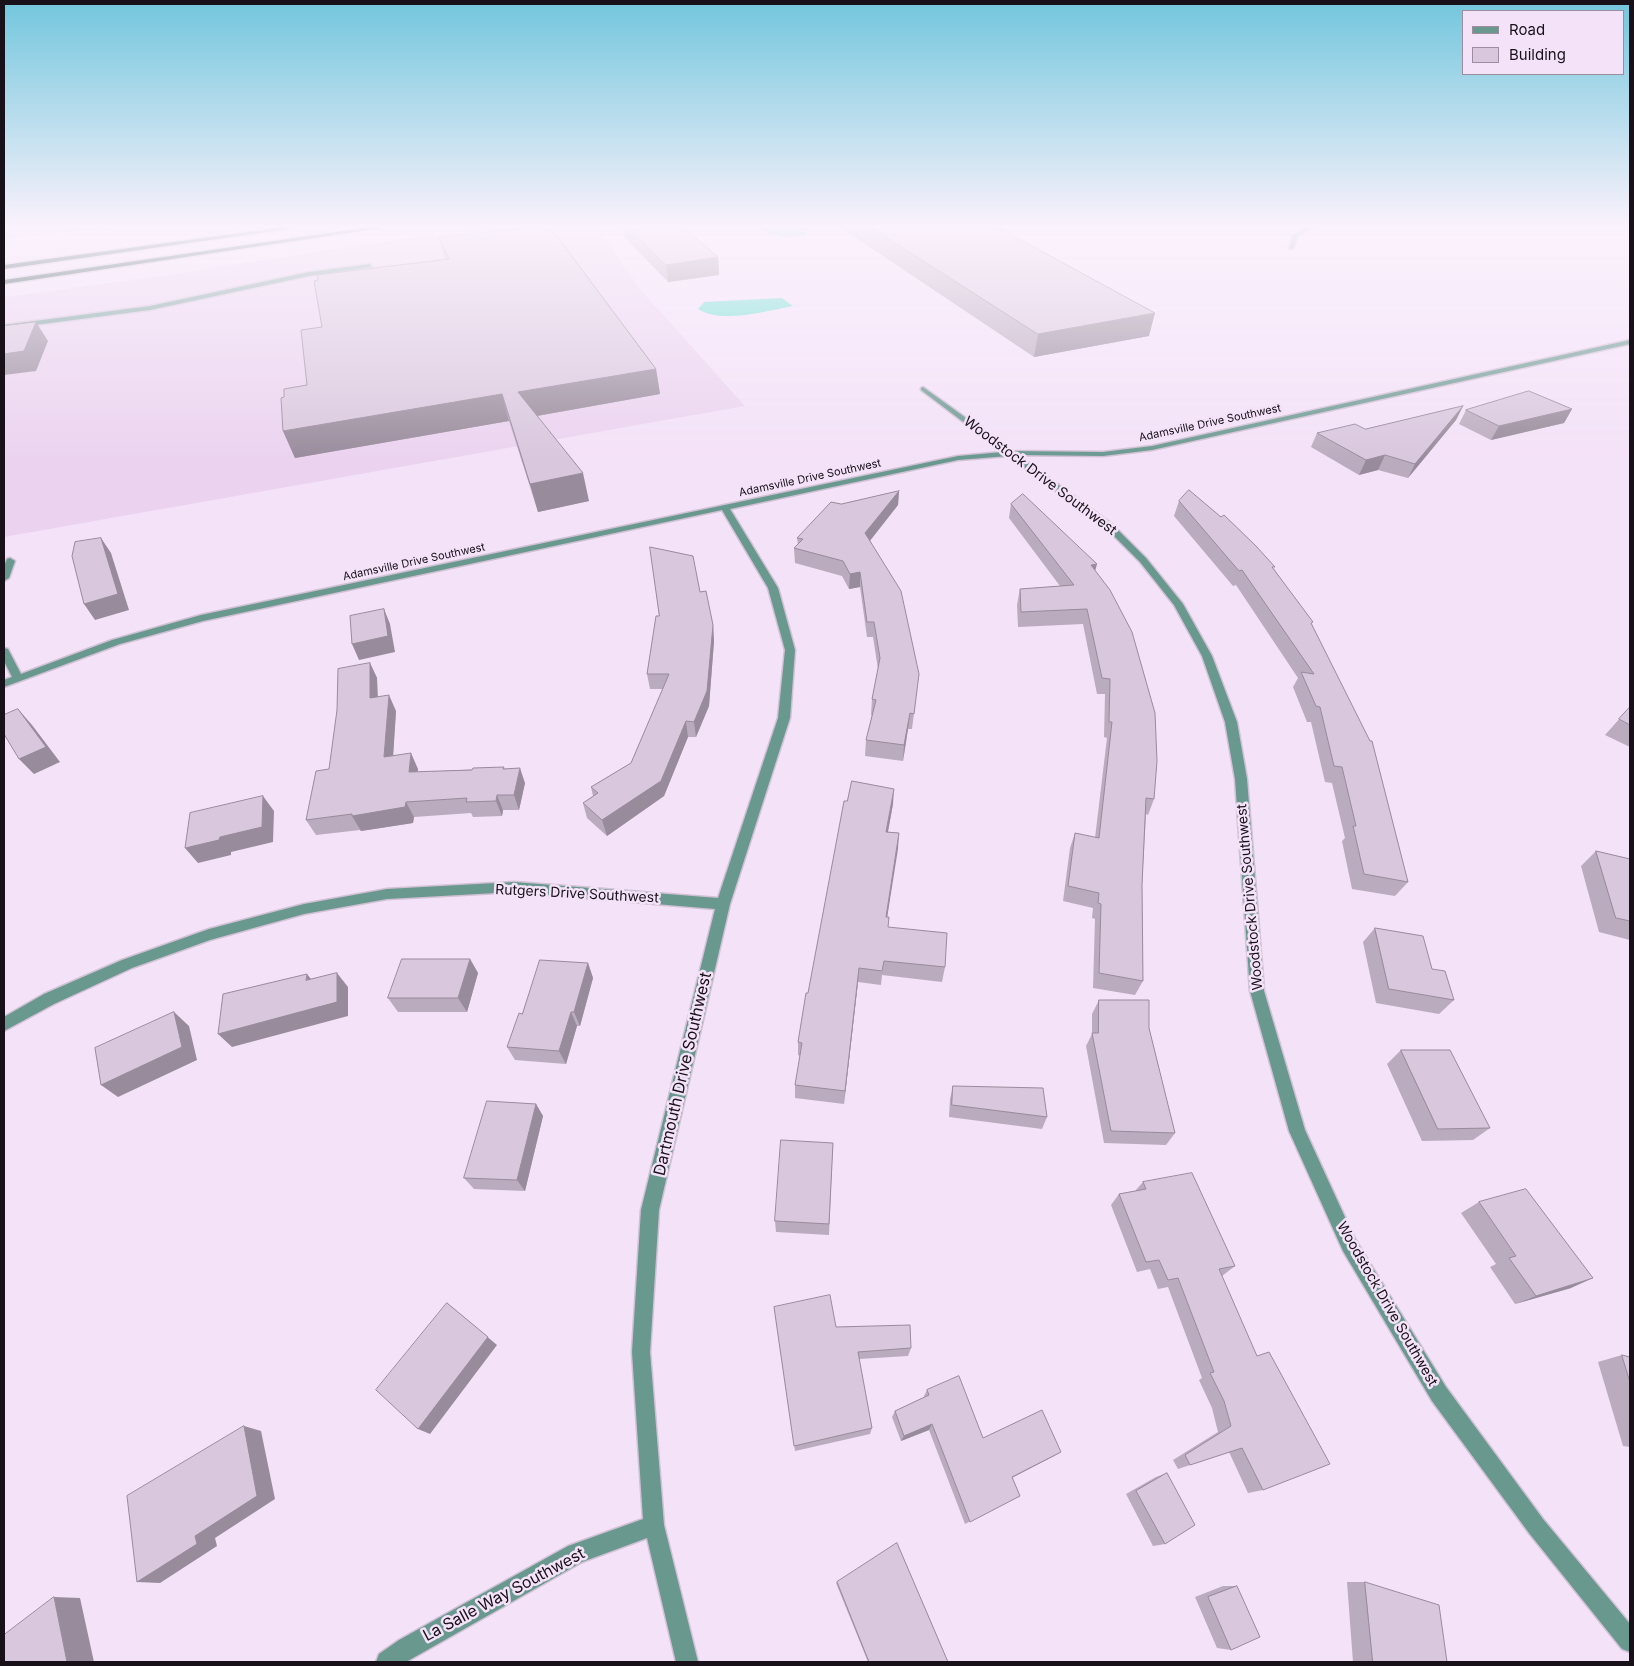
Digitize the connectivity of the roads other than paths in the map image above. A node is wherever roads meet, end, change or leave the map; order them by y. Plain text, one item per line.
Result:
1 (161, 306) edge
2 (4, 327) edge
3 (1630, 342) edge
4 (923, 389) dead end
5 (1012, 453) junction
6 (725, 508) junction
7 (10, 561) dead end
8 (4, 578) edge
9 (4, 651) edge
10 (18, 678) junction
11 (4, 684) edge
12 (723, 904) junction
13 (4, 1024) edge
14 (654, 1525) junction
15 (1630, 1640) edge
16 (387, 1662) edge
17 (686, 1662) edge

1 - 2 street
3 - 5 street, Adamsville Drive Southwest
4 - 5 street, Woodstock Drive Southwest
5 - 6 street, Adamsville Drive Southwest
5 - 15 street, Woodstock Drive Southwest
6 - 10 street, Adamsville Drive Southwest
6 - 12 street, Dartmouth Drive Southwest
7 - 8 street
9 - 10 street
10 - 11 street, Adamsville Drive Southwest
12 - 13 street, Rutgers Drive Southwest
12 - 14 street, Dartmouth Drive Southwest
14 - 16 street, La Salle Way Southwest
14 - 17 street, Dartmouth Drive Southwest

